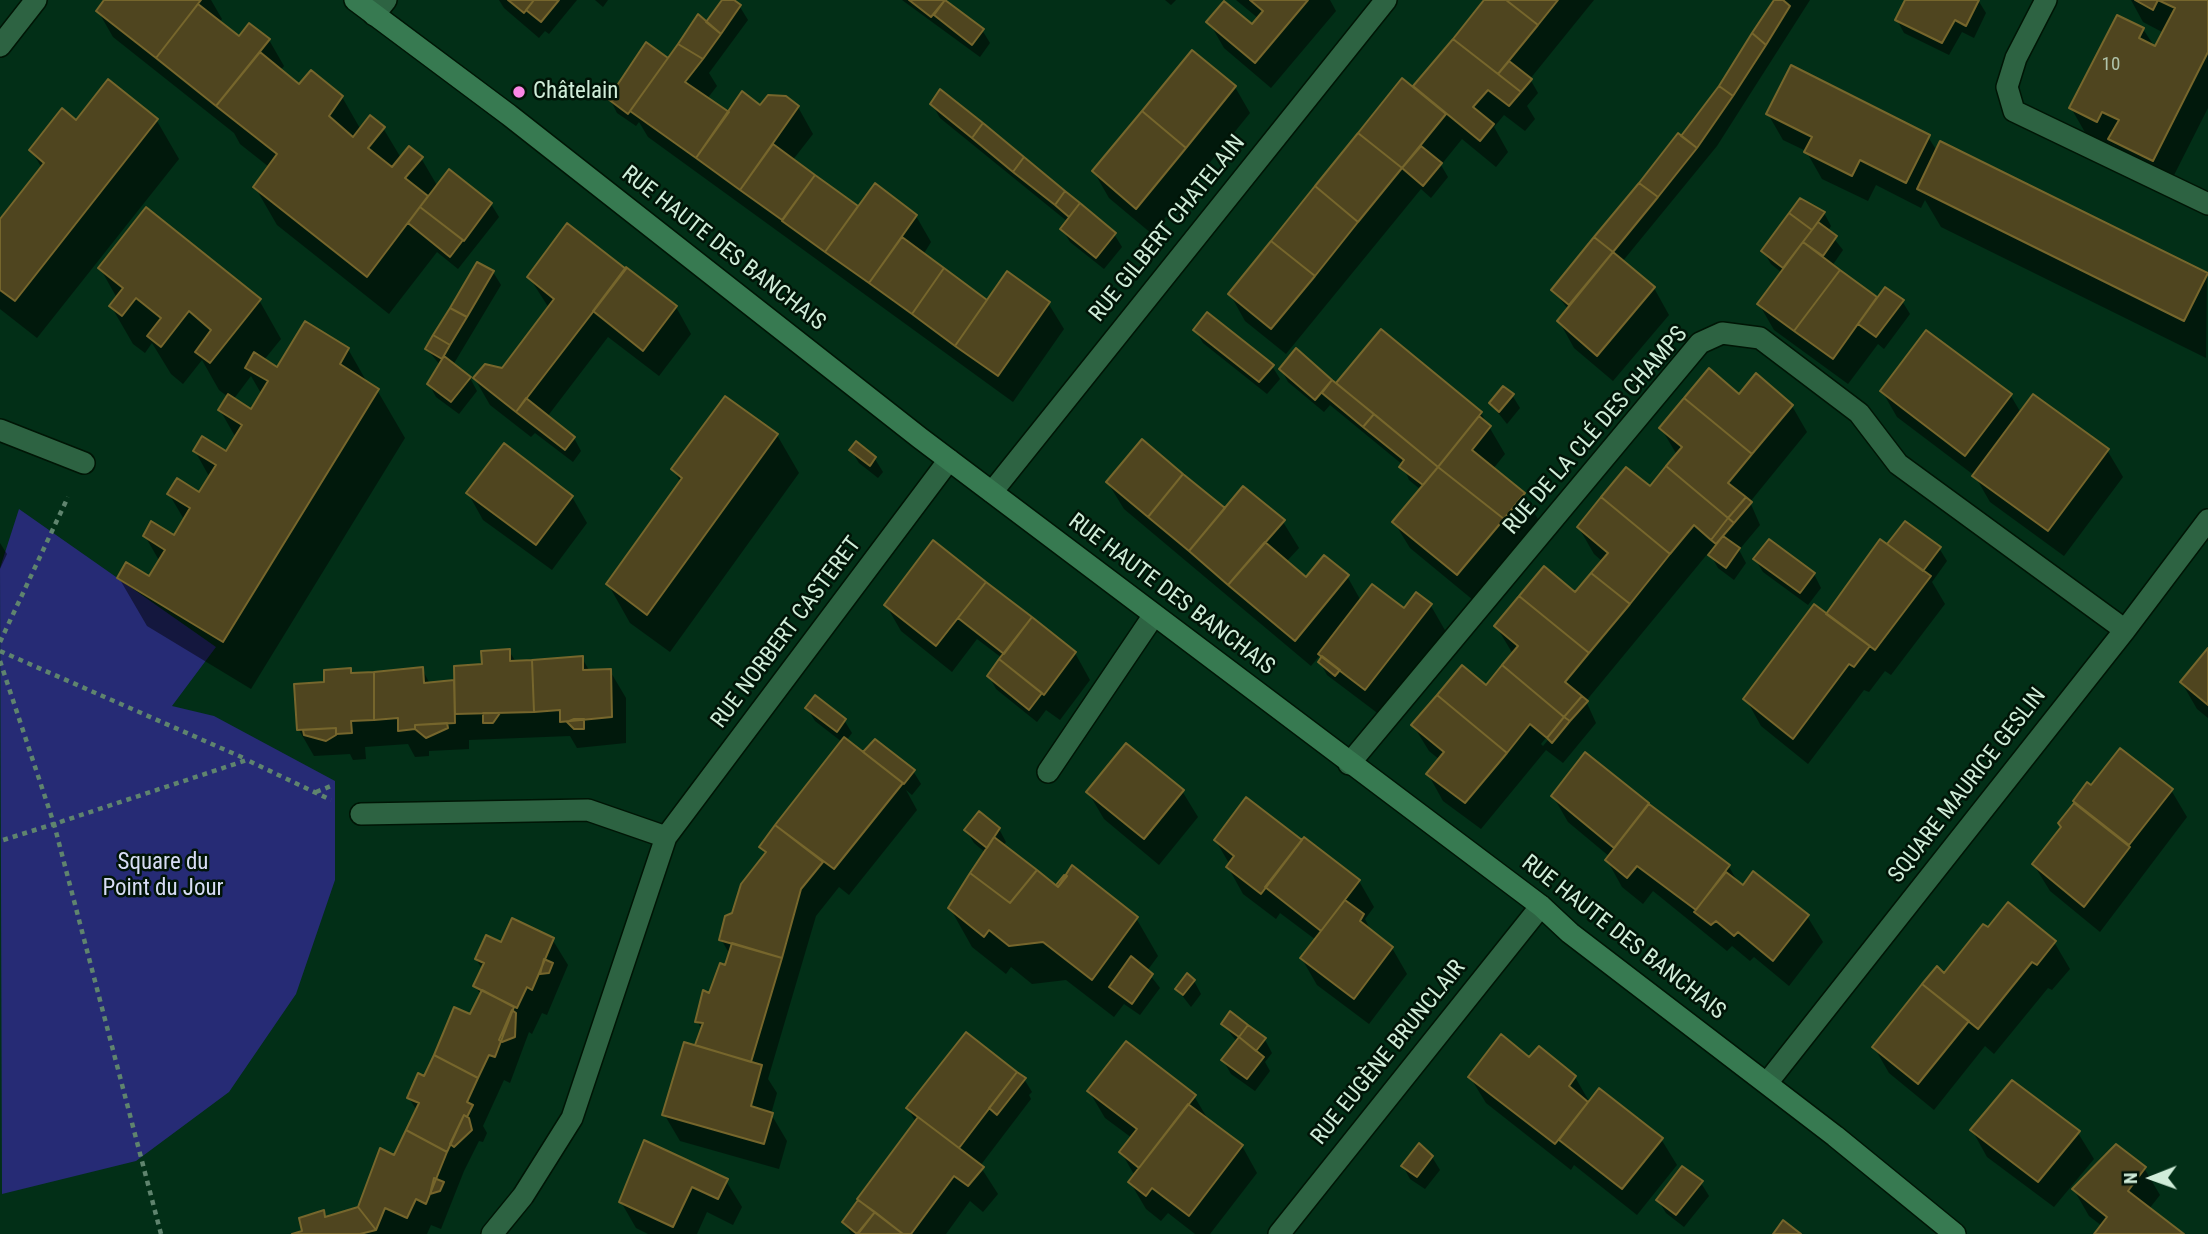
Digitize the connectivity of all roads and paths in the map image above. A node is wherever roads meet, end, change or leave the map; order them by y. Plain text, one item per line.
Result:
1 (36, 0) edge
2 (355, 0) edge
3 (1386, 0) edge
4 (2046, 0) edge
5 (380, 7) edge
6 (0, 46) edge
7 (2208, 204) edge
8 (0, 430) edge
9 (949, 460) junction
10 (84, 463) dead end
11 (992, 492) junction
12 (2208, 520) edge
13 (55, 525) dead end
14 (1154, 615) junction
15 (2125, 630) junction
16 (0, 642) edge
17 (0, 651) edge
18 (0, 661) edge
19 (247, 760) junction
20 (1349, 764) junction
21 (1048, 772) dead end
22 (331, 786) dead end
23 (360, 814) dead end
24 (54, 824) junction
25 (666, 837) junction
26 (0, 841) edge
27 (1541, 906) junction
28 (1767, 1083) junction
29 (161, 1234) edge
30 (492, 1234) edge
31 (1279, 1234) edge
32 (1955, 1234) edge

1 - 6 street
2 - 5 street, RUE HAUTE DES BANCHAIS
3 - 11 street, RUE GILBERT CHATELAIN
4 - 7 street
5 - 9 street, RUE HAUTE DES BANCHAIS
8 - 10 street
9 - 11 street, RUE HAUTE DES BANCHAIS
9 - 25 street, RUE NORBERT CASTERET
11 - 14 street, RUE HAUTE DES BANCHAIS
12 - 15 street, SQUARE MAURICE GESLIN
13 - 16 path
14 - 20 street, RUE HAUTE DES BANCHAIS
14 - 21 street
15 - 20 street, RUE DE LA CLÉ DES CHAMPS
15 - 28 street, SQUARE MAURICE GESLIN
17 - 19 path
18 - 24 path
19 - 22 path
19 - 24 path
20 - 27 street, RUE HAUTE DES BANCHAIS
23 - 25 street
24 - 26 path
24 - 29 path
25 - 30 street, RUE NORBERT CASTERET
27 - 28 street, RUE HAUTE DES BANCHAIS
27 - 31 street, RUE EUGÈNE BRUNCLAIR
28 - 32 street, RUE HAUTE DES BANCHAIS

